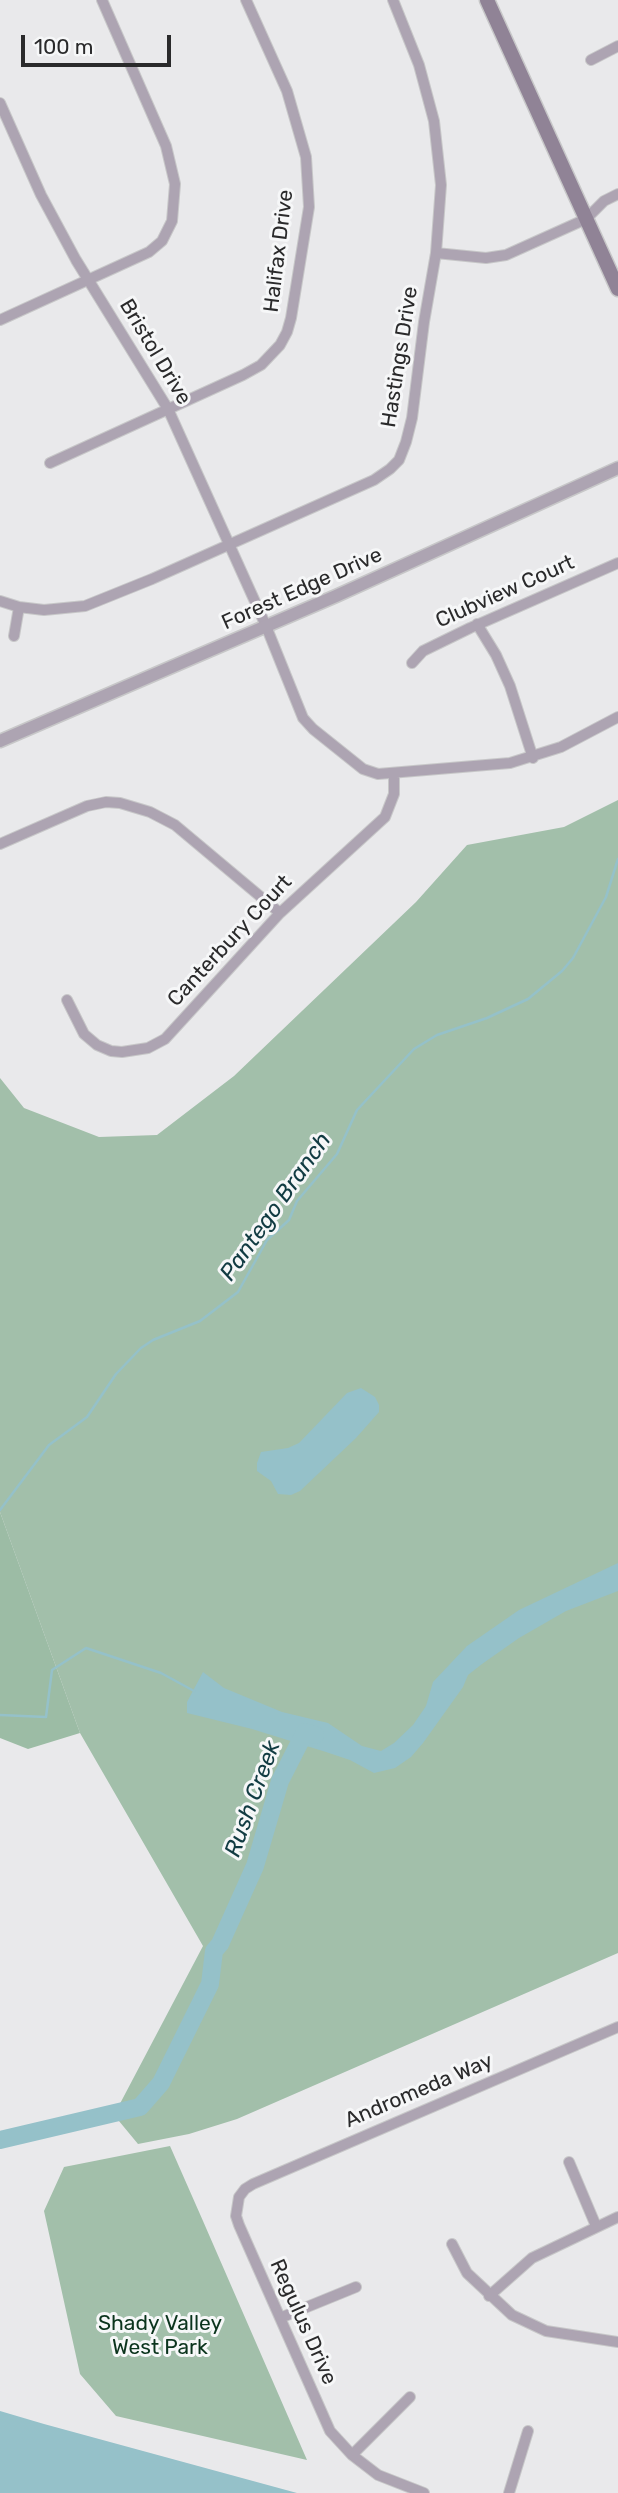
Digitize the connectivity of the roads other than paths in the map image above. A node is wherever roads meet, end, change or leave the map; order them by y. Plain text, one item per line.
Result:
1 (102, 0) edge
2 (246, 0) edge
3 (393, 0) edge
4 (487, 0) edge
5 (618, 46) edge
6 (591, 60) dead end
7 (0, 103) edge
8 (618, 194) edge
9 (586, 219) junction
10 (436, 253) junction
11 (89, 279) junction
12 (618, 289) edge
13 (0, 320) edge
14 (169, 409) junction
15 (50, 463) dead end
16 (618, 468) edge
17 (230, 544) junction
18 (618, 563) edge
19 (0, 601) edge
20 (19, 607) junction
21 (477, 624) junction
22 (266, 626) junction
23 (14, 636) dead end
24 (412, 663) dead end
25 (618, 717) edge
26 (0, 741) edge
27 (533, 758) junction
28 (394, 773) junction
29 (0, 844) edge
30 (280, 913) junction
31 (67, 1000) dead end
32 (618, 2027) edge
33 (569, 2162) dead end
34 (239, 2197) joint
35 (618, 2217) edge
36 (596, 2227) junction
37 (452, 2244) dead end
38 (356, 2287) dead end
39 (489, 2296) junction
40 (280, 2318) junction
41 (618, 2342) edge
42 (410, 2397) dead end
43 (528, 2431) dead end
44 (352, 2455) junction
45 (424, 2493) edge
46 (509, 2493) edge

1 - 11 street
2 - 14 street, Halifax Drive
3 - 10 street, Hastings Drive
4 - 9 main road
5 - 6 street
7 - 11 street, Bristol Drive
8 - 9 street
9 - 10 street
9 - 12 main road
10 - 17 street, Hastings Drive
11 - 13 street
11 - 14 street, Bristol Drive
14 - 15 street, Halifax Drive
14 - 17 street, Bristol Drive
16 - 22 street, Forest Edge Drive
17 - 20 street, Hastings Drive
17 - 22 street, Bristol Drive
18 - 21 street, Clubview Court
19 - 20 street, Hastings Drive
20 - 23 street
21 - 24 street, Clubview Court
21 - 27 street
22 - 26 street, Forest Edge Drive
22 - 28 street, Bristol Drive
25 - 27 street, Bristol Drive
27 - 28 street, Bristol Drive
28 - 30 street, Canterbury Court
29 - 30 street
30 - 31 street, Canterbury Court
32 - 34 street, Andromeda Way
33 - 36 street
34 - 40 street, Regulus Drive
35 - 36 street
36 - 39 street
37 - 39 street
38 - 40 street
39 - 41 street
40 - 44 street, Regulus Drive
42 - 44 street
43 - 46 street
44 - 45 street, Regulus Drive

